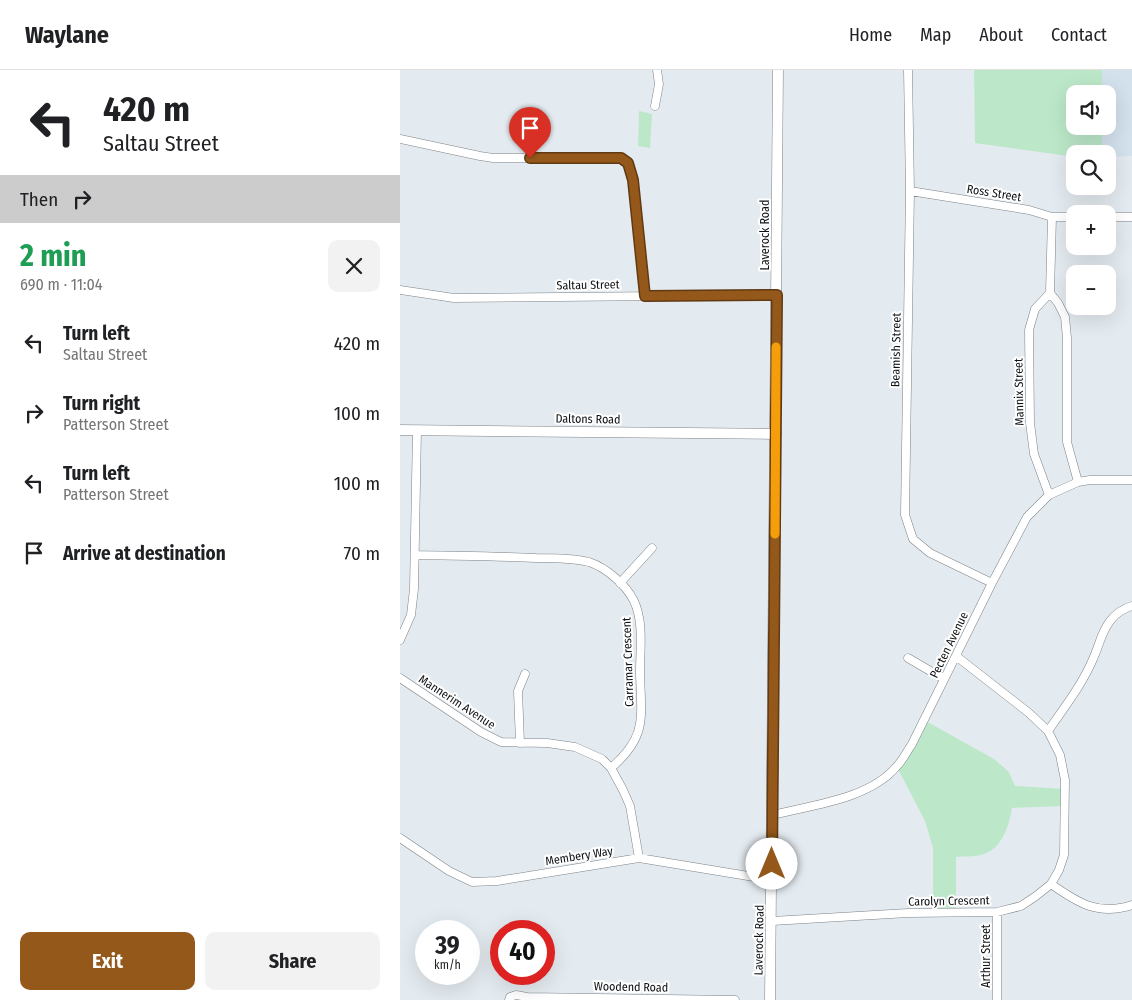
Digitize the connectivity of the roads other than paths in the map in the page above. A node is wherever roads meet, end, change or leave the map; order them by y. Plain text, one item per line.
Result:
1 (658, 70) edge
2 (778, 70) edge
3 (908, 70) edge
4 (655, 106) dead end
5 (400, 139) edge
6 (910, 191) junction
7 (1052, 217) junction
8 (1066, 217) edge
9 (1116, 217) edge
10 (1132, 217) edge
11 (400, 290) edge
12 (1050, 293) junction
13 (777, 295) junction
14 (645, 296) junction
15 (400, 430) edge
16 (417, 430) junction
17 (776, 434) junction
18 (1132, 480) edge
19 (1078, 482) junction
20 (1049, 495) junction
21 (652, 548) dead end
22 (415, 555) junction
23 (620, 583) junction
24 (992, 583) junction
25 (1132, 606) edge
26 (400, 640) edge
27 (956, 656) junction
28 (908, 658) dead end
29 (525, 674) dead end
30 (400, 678) edge
31 (944, 679) junction
32 (1048, 731) junction
33 (520, 742) junction
34 (611, 768) junction
35 (773, 815) junction
36 (400, 838) edge
37 (638, 858) junction
38 (772, 880) junction
39 (1051, 884) junction
40 (1132, 905) edge
41 (997, 912) junction
42 (772, 921) junction
43 (526, 998) edge
44 (509, 1000) edge
45 (735, 1000) edge
46 (770, 1000) edge
47 (997, 1000) edge

1 - 4 street
2 - 13 street, Laverock Road
3 - 6 street, Beamish Street
5 - 14 street
6 - 7 street, Ross Street
6 - 24 street, Beamish Street
7 - 8 street, Ross Street
7 - 12 street
9 - 10 street
11 - 14 street, Saltau Street
12 - 19 street
12 - 20 street, Mannix Street
13 - 14 street, Saltau Street
13 - 17 street, Laverock Road
15 - 16 street, Daltons Road
16 - 17 street, Daltons Road
16 - 22 street
17 - 35 street, Laverock Road
18 - 19 street, Pecten Avenue
19 - 20 street, Pecten Avenue
20 - 24 street, Pecten Avenue
21 - 23 street
22 - 23 street, Carramar Crescent
22 - 26 street
23 - 34 street, Carramar Crescent
24 - 27 street, Pecten Avenue
25 - 32 street
27 - 31 street, Pecten Avenue
27 - 32 street, Carolyn Crescent
28 - 31 street
29 - 33 street
30 - 33 street, Mannerim Avenue
31 - 35 street, Pecten Avenue
32 - 39 street, Carolyn Crescent
33 - 34 street, Mannerim Avenue
34 - 37 street, Mannerim Avenue
35 - 38 street, Laverock Road
36 - 37 street, Membery Way
37 - 38 street, Membery Way
38 - 42 street, Laverock Road
39 - 40 street
39 - 41 street, Carolyn Crescent
41 - 42 street, Carolyn Crescent
41 - 47 street, Arthur Street
42 - 46 street, Laverock Road
43 - 44 street, Woodend Road
43 - 45 street, Woodend Road

